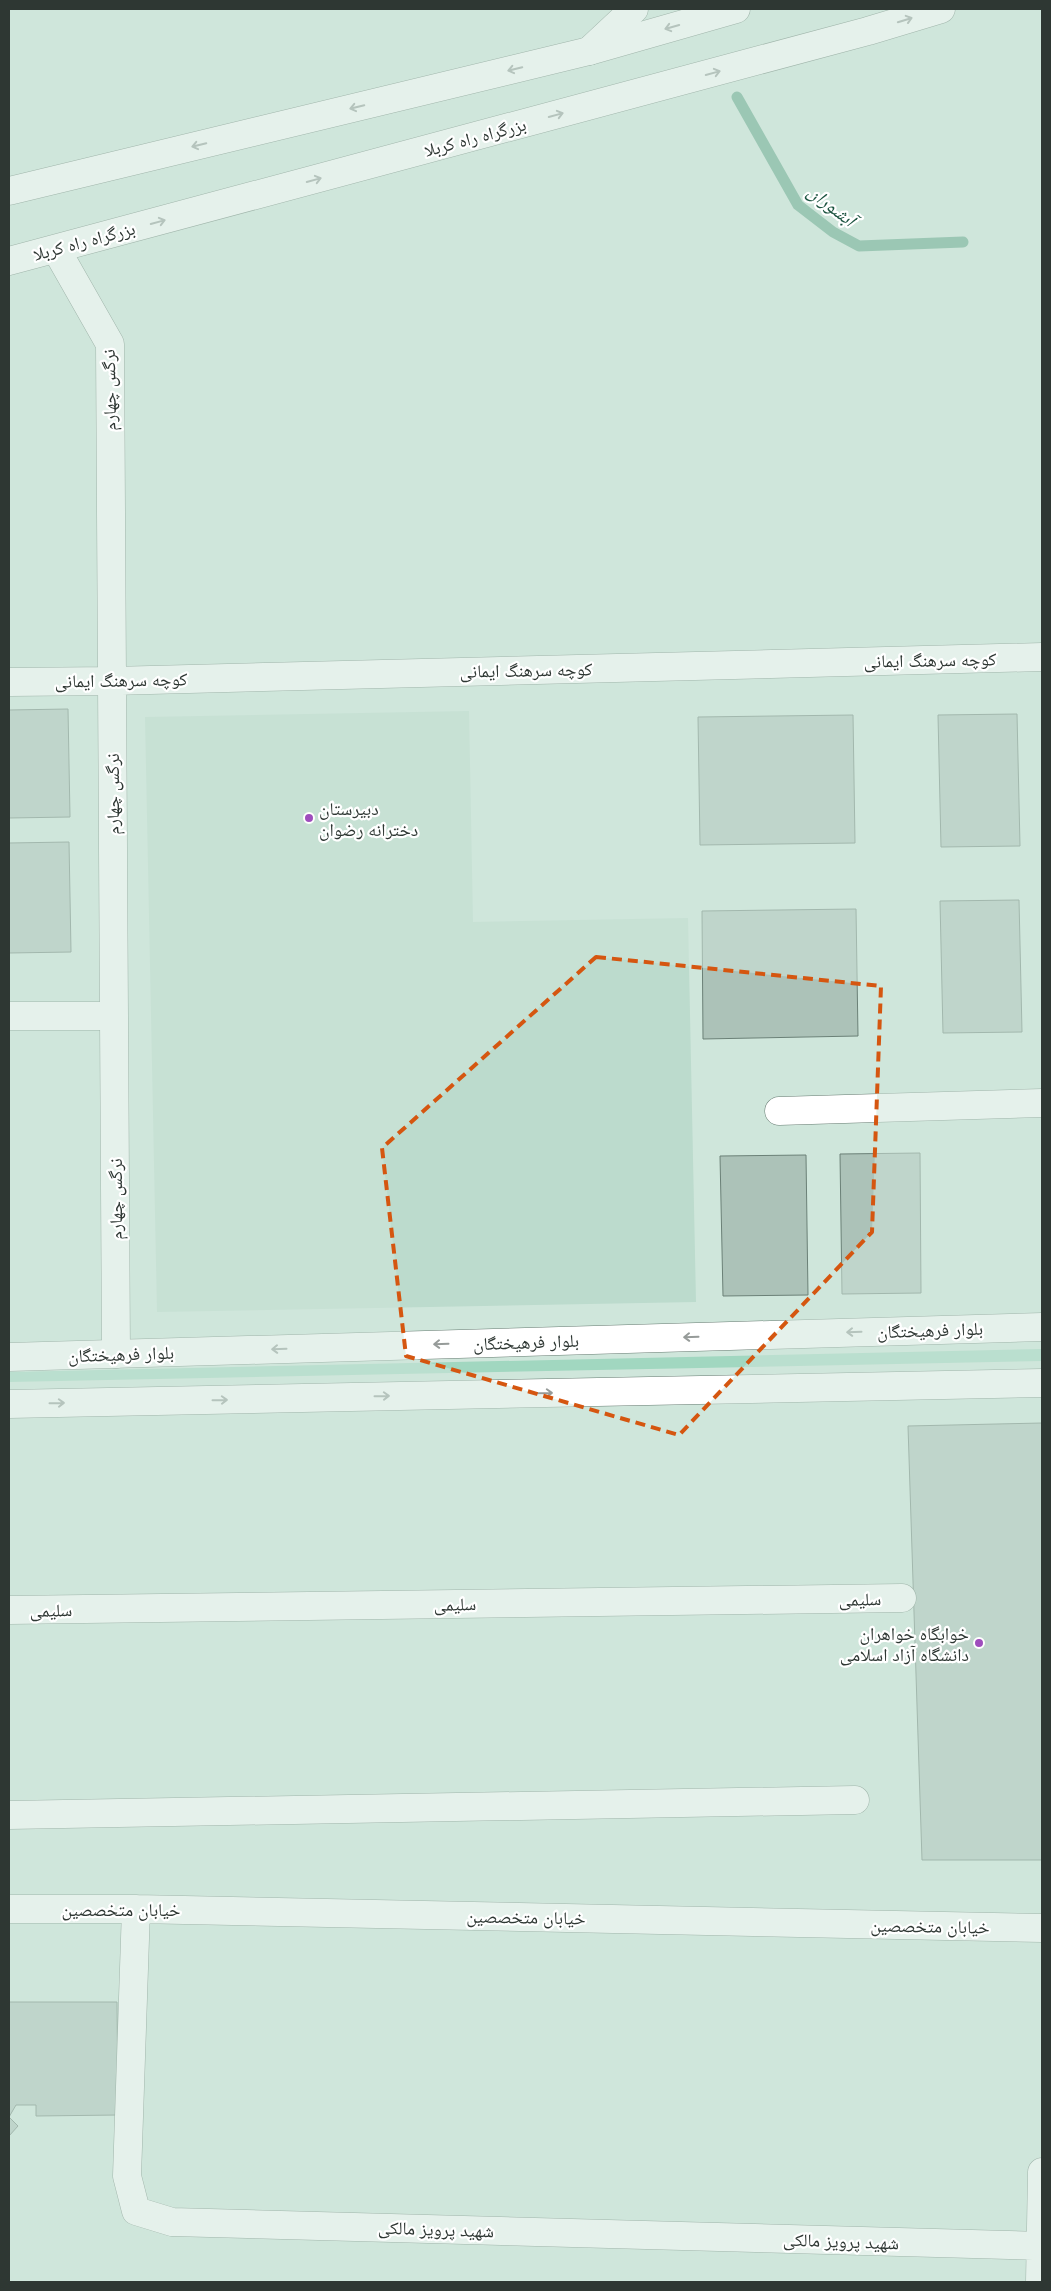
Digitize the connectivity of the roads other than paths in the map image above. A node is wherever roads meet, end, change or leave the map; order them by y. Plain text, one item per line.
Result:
1 (634, 9) edge
2 (736, 9) edge
3 (941, 9) edge
4 (589, 51) junction
5 (9, 191) edge
6 (56, 249) junction
7 (9, 261) edge
8 (1042, 657) edge
9 (112, 681) junction
10 (9, 682) edge
11 (9, 1016) edge
12 (114, 1016) junction
13 (1042, 1103) edge
14 (779, 1111) dead end
15 (1042, 1327) edge
16 (116, 1354) junction
17 (9, 1357) edge
18 (1042, 1383) edge
19 (9, 1404) edge
20 (902, 1598) dead end
21 (9, 1610) edge
22 (855, 1800) dead end
23 (9, 1815) edge
24 (9, 1909) edge
25 (136, 1909) junction
26 (1042, 1928) edge
27 (1042, 2172) edge
28 (1042, 2246) edge
29 (1040, 2282) edge

1 - 4 main road
2 -> 4 main road
6 -> 3 main road, بزرگراه راه کربلا
4 -> 5 main road
6 - 7 main road, بزرگراه راه کربلا
6 - 9 main road, نرگس چهارم
8 - 9 main road, کوچه سرهنگ ایمانی
9 - 10 main road, کوچه سرهنگ ایمانی
9 - 12 main road, نرگس چهارم
11 - 12 main road
12 - 16 main road, نرگس چهارم
13 - 14 main road
15 -> 16 main road, بلوار فرهیختگان
16 - 17 main road, بلوار فرهیختگان
19 -> 18 main road
20 - 21 main road, سلیمی
22 - 23 main road
24 - 25 main road, خیابان متخصصین
25 - 26 main road, خیابان متخصصین
25 - 28 main road, شهید پرویز مالکی
27 - 28 main road
28 - 29 main road

